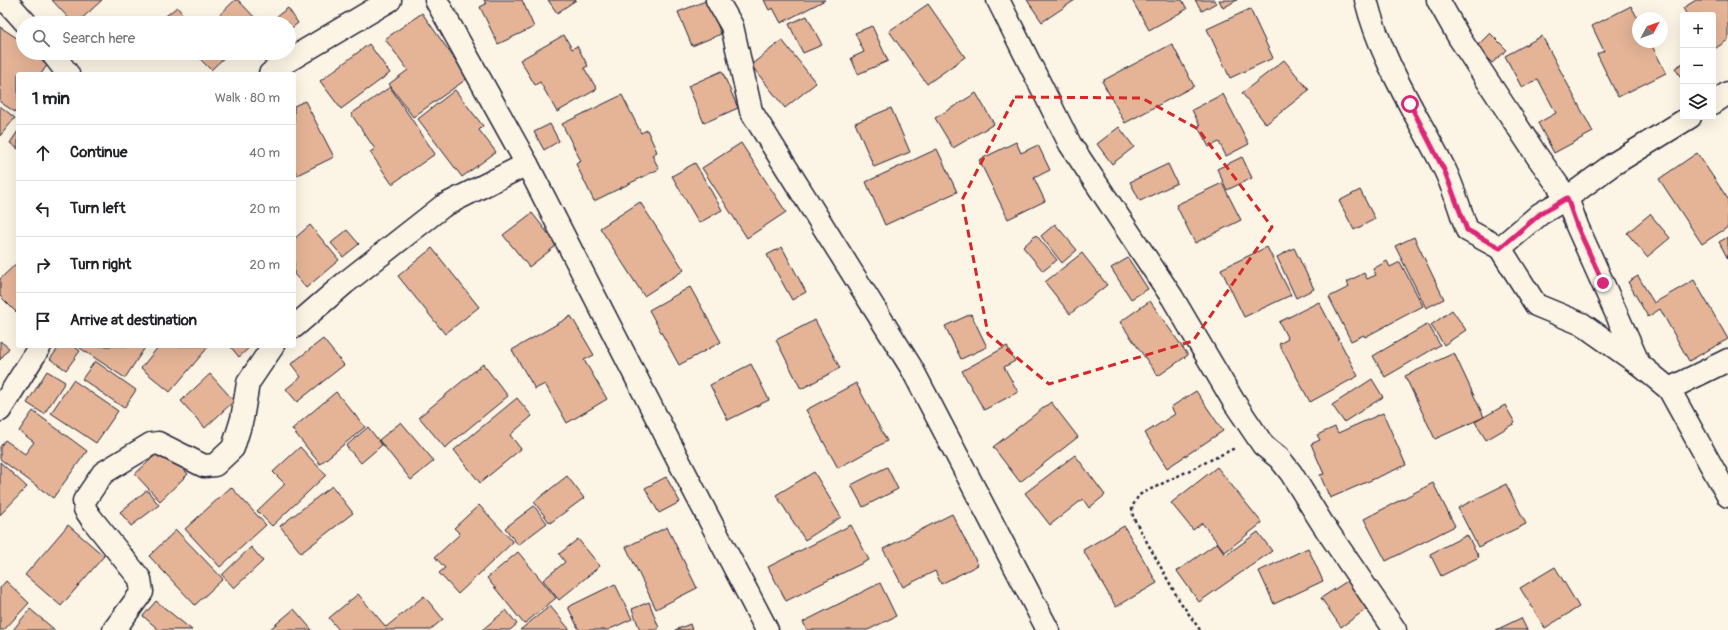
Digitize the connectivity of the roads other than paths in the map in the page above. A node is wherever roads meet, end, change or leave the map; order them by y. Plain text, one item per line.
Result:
1 (2, 0) edge
2 (390, 0) edge
3 (436, 0) edge
4 (717, 0) edge
5 (998, 0) edge
6 (1366, 0) edge
7 (1438, 0) edge
8 (20, 16) edge
9 (296, 56) edge
10 (57, 60) edge
11 (289, 60) edge
12 (66, 72) edge
13 (272, 72) edge
14 (1728, 93) edge
15 (1716, 101) edge
16 (1685, 120) edge
17 (527, 164) junction
18 (1567, 198) junction
19 (1500, 248) junction
20 (296, 325) edge
21 (39, 348) edge
22 (272, 348) edge
23 (1728, 360) edge
24 (1640, 365) junction
25 (1669, 389) junction
26 (0, 410) edge
27 (1728, 496) edge
28 (114, 630) edge
29 (767, 630) edge
30 (1048, 630) edge
31 (1395, 630) edge

1 - 8 street
2 - 9 street
3 - 17 street
4 - 30 street
5 - 31 street
6 - 19 street
7 - 18 street
10 - 12 street
11 - 13 street
14 - 15 street
16 - 18 street
17 - 20 street
17 - 29 street
18 - 19 street
18 - 24 street
19 - 24 street
21 - 26 street
22 - 28 street
23 - 25 street
24 - 25 street
25 - 27 street

